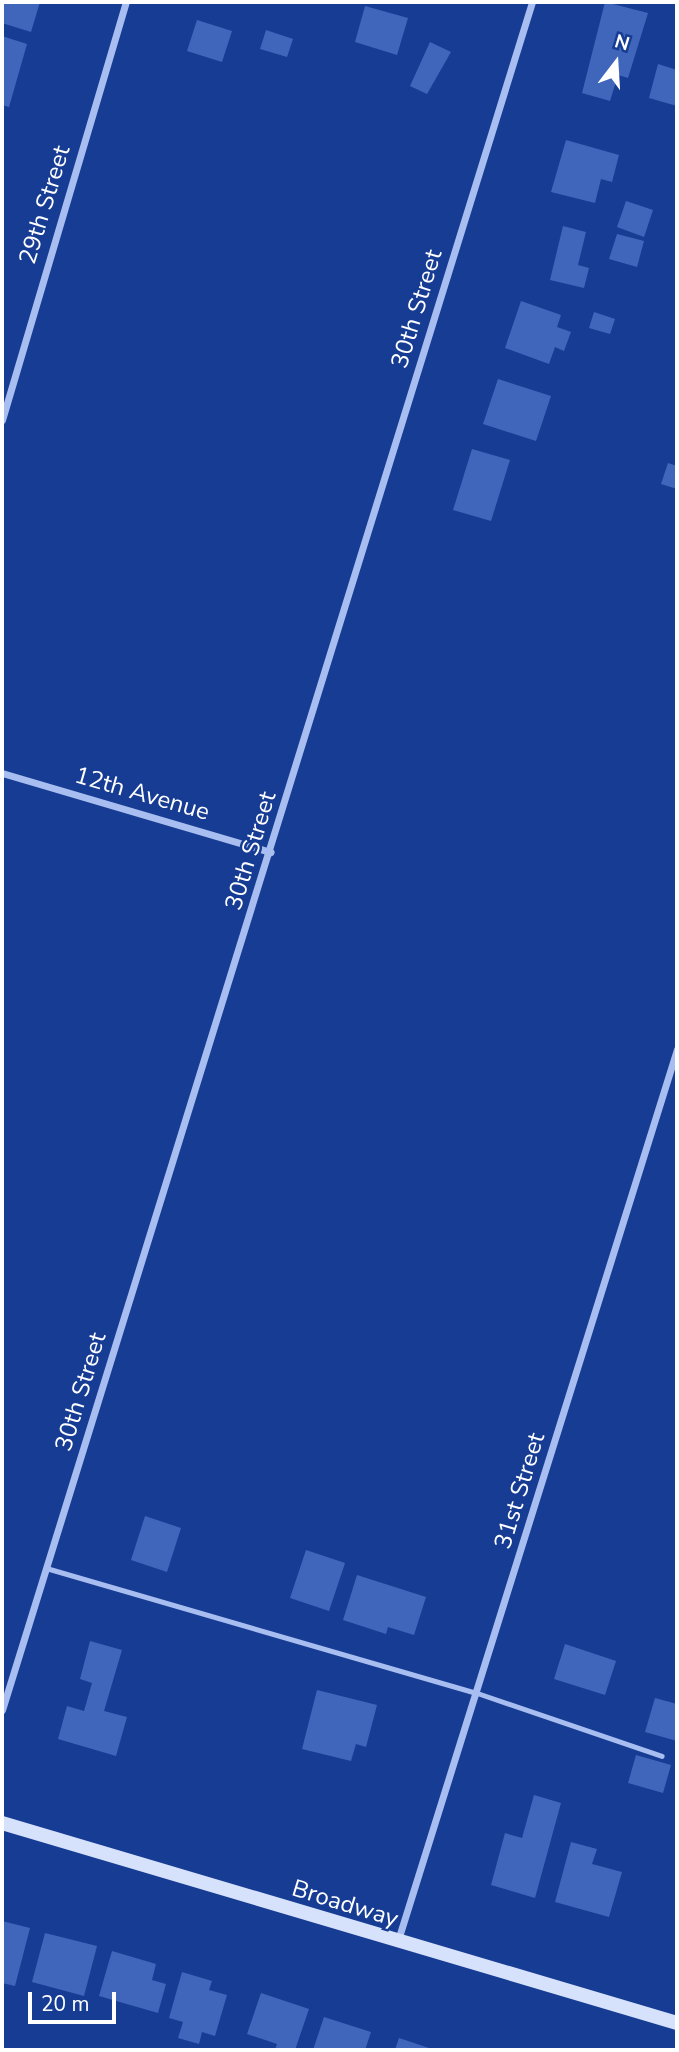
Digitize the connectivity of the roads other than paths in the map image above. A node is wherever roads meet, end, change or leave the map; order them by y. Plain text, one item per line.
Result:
1 (126, 2) edge
2 (532, 2) edge
3 (2, 419) edge
4 (2, 773) edge
5 (271, 852) junction
6 (677, 1049) edge
7 (46, 1568) junction
8 (477, 1693) junction
9 (2, 1710) edge
10 (662, 1756) dead end
11 (2, 1823) edge
12 (397, 1943) junction
13 (677, 2023) edge

1 - 3 street, 29th Street
2 - 5 street, 30th Street
4 - 5 street, 12th Avenue
5 - 7 street, 30th Street
6 - 8 street, 31st Street
7 - 8 lane
7 - 9 street, 30th Street
8 - 10 lane
8 - 12 street, 31st Street
11 - 12 main road, Broadway
12 - 13 main road, Broadway

